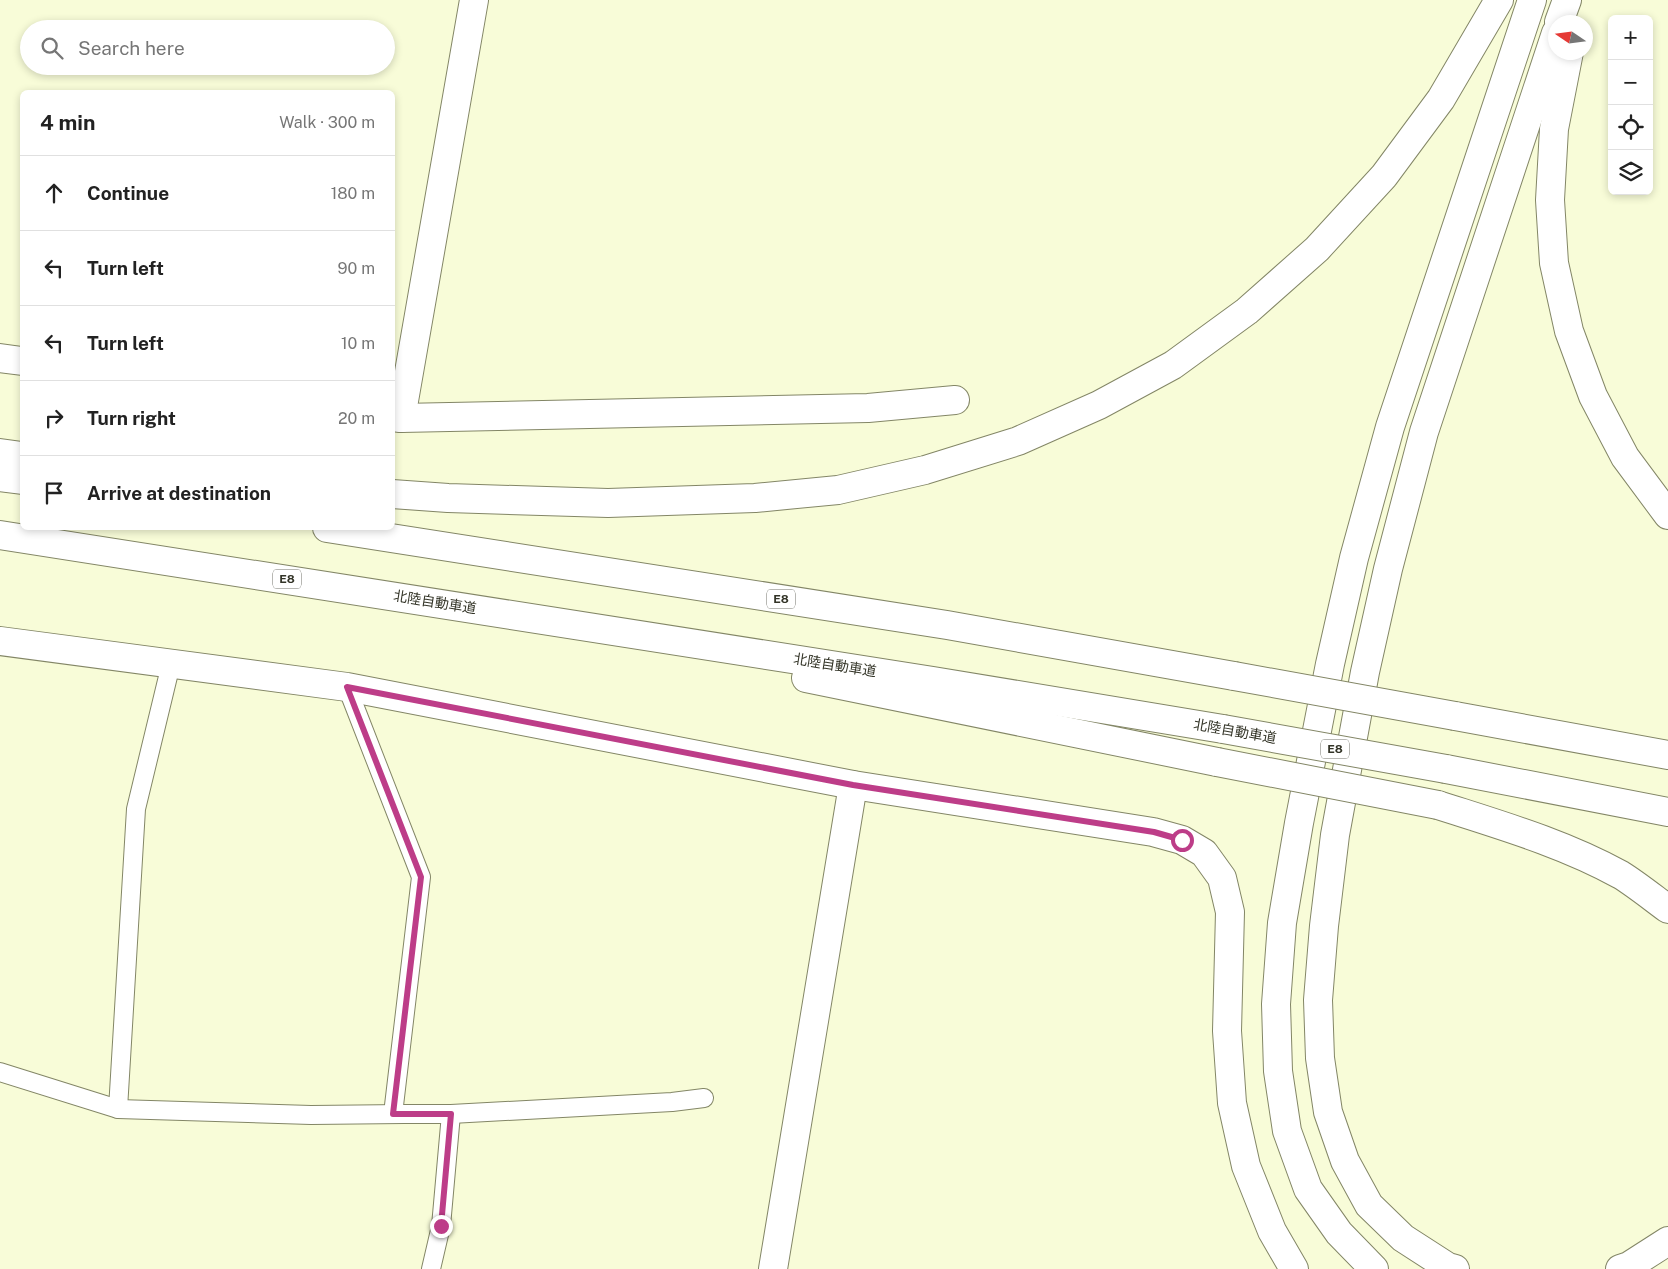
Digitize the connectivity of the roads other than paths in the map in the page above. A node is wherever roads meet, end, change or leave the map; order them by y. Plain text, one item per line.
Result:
1 (474, 0) edge
2 (1499, 0) edge
3 (1532, 0) edge
4 (1567, 0) edge
5 (1582, 0) edge
6 (1562, 15) edge
7 (1578, 15) edge
8 (1548, 57) edge
9 (1567, 60) edge
10 (0, 358) edge
11 (20, 361) edge
12 (955, 400) dead end
13 (397, 418) edge
14 (0, 453) edge
15 (20, 456) edge
16 (0, 477) edge
17 (20, 480) edge
18 (395, 494) edge
19 (1668, 515) edge
20 (340, 530) edge
21 (0, 535) edge
22 (573, 624) junction
23 (0, 641) edge
24 (172, 664) junction
25 (347, 687) junction
26 (1668, 755) edge
27 (853, 785) junction
28 (1668, 812) edge
29 (1668, 909) edge
30 (0, 1072) edge
31 (704, 1098) dead end
32 (118, 1109) junction
33 (393, 1114) junction
34 (451, 1114) junction
35 (1668, 1241) edge
36 (431, 1269) edge
37 (773, 1269) edge
38 (1294, 1269) edge
39 (1374, 1269) edge
40 (1456, 1269) edge
41 (1620, 1269) edge

1 - 13 main road
2 - 18 main road
3 - 39 main road
4 - 6 main road
5 - 7 main road
8 - 40 main road
9 - 19 main road
10 - 11 main road
12 - 13 main road
14 - 15 main road
16 - 17 main road
20 - 26 main road, E8, bridge
21 - 22 main road, 北陸自動車道 / E8
22 - 28 main road, 北陸自動車道 / E8, bridge
22 - 29 main road, bridge
23 - 24 main road
24 - 25 main road
24 - 32 lane
25 - 27 main road
25 - 33 lane
27 - 37 main road
27 - 38 main road
30 - 32 lane
31 - 34 lane
32 - 33 lane
33 - 34 lane
34 - 36 lane
35 - 41 main road

